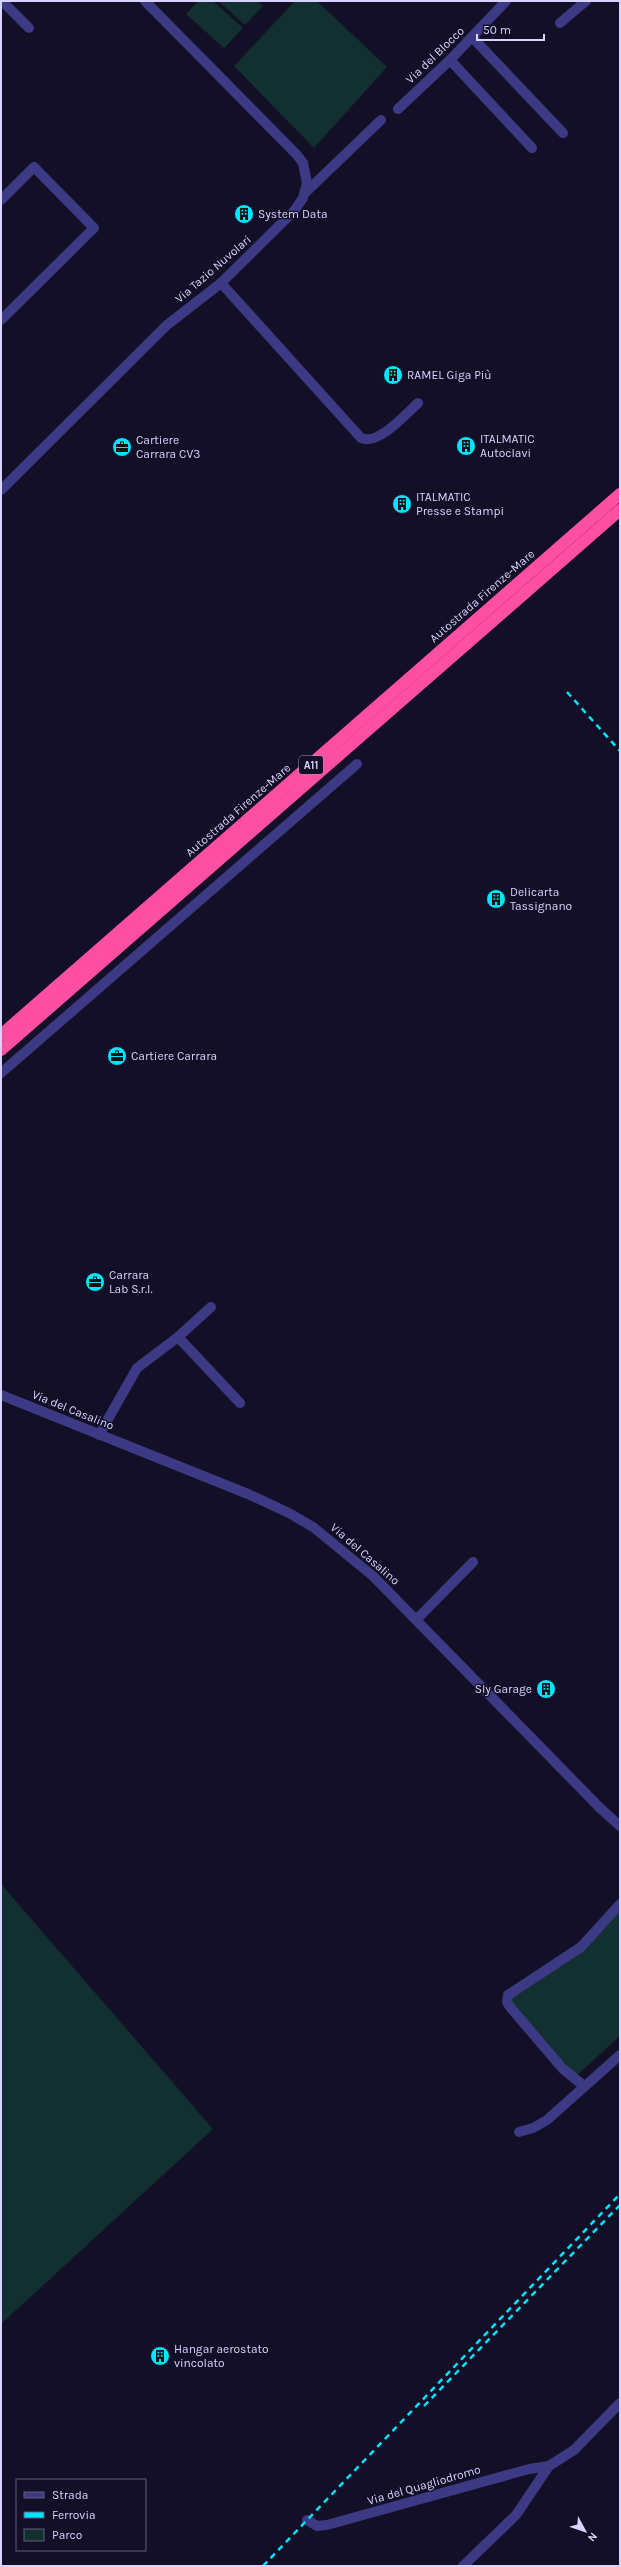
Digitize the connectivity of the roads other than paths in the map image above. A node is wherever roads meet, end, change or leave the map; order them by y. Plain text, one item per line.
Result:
1 (2, 1) edge
2 (146, 1) edge
3 (506, 1) edge
4 (586, 1) edge
5 (560, 23) dead end
6 (29, 28) dead end
7 (472, 37) junction
8 (450, 60) junction
9 (398, 108) dead end
10 (381, 120) dead end
11 (562, 133) dead end
12 (532, 148) dead end
13 (306, 192) junction
14 (1, 200) edge
15 (221, 283) junction
16 (1, 320) edge
17 (418, 403) dead end
18 (1, 490) edge
19 (620, 494) edge
20 (620, 510) edge
21 (357, 764) dead end
22 (1, 1035) edge
23 (1, 1050) edge
24 (1, 1073) edge
25 (211, 1307) dead end
26 (178, 1337) junction
27 (1, 1395) edge
28 (240, 1403) dead end
29 (99, 1435) junction
30 (472, 1562) dead end
31 (416, 1620) junction
32 (620, 1826) edge
33 (620, 1904) edge
34 (620, 2055) edge
35 (584, 2086) junction
36 (519, 2132) dead end
37 (620, 2403) edge
38 (549, 2466) junction
39 (307, 2520) dead end
40 (463, 2566) edge

1 - 6 street
2 - 13 street
3 - 7 street, Via del Blocco
4 - 5 street
7 - 8 street, Via del Blocco
7 - 11 street
8 - 9 street, Via del Blocco
8 - 12 street
10 - 13 street, Via Tazio Nuvolari
13 - 15 street, Via Tazio Nuvolari
14 - 16 street
15 - 17 street
15 - 18 street, Via Tazio Nuvolari
19 - 22 highway, Autostrada Firenze-Mare / A11
20 - 23 highway, A11
21 - 24 street
25 - 26 street
26 - 28 street
26 - 29 street
27 - 29 street, Via del Casalino
29 - 31 street, Via del Casalino
30 - 31 street
31 - 32 street, Via del Casalino
33 - 35 street
34 - 35 street
35 - 36 street
37 - 38 street
38 - 39 street, Via del Quagliodromo
38 - 40 street

